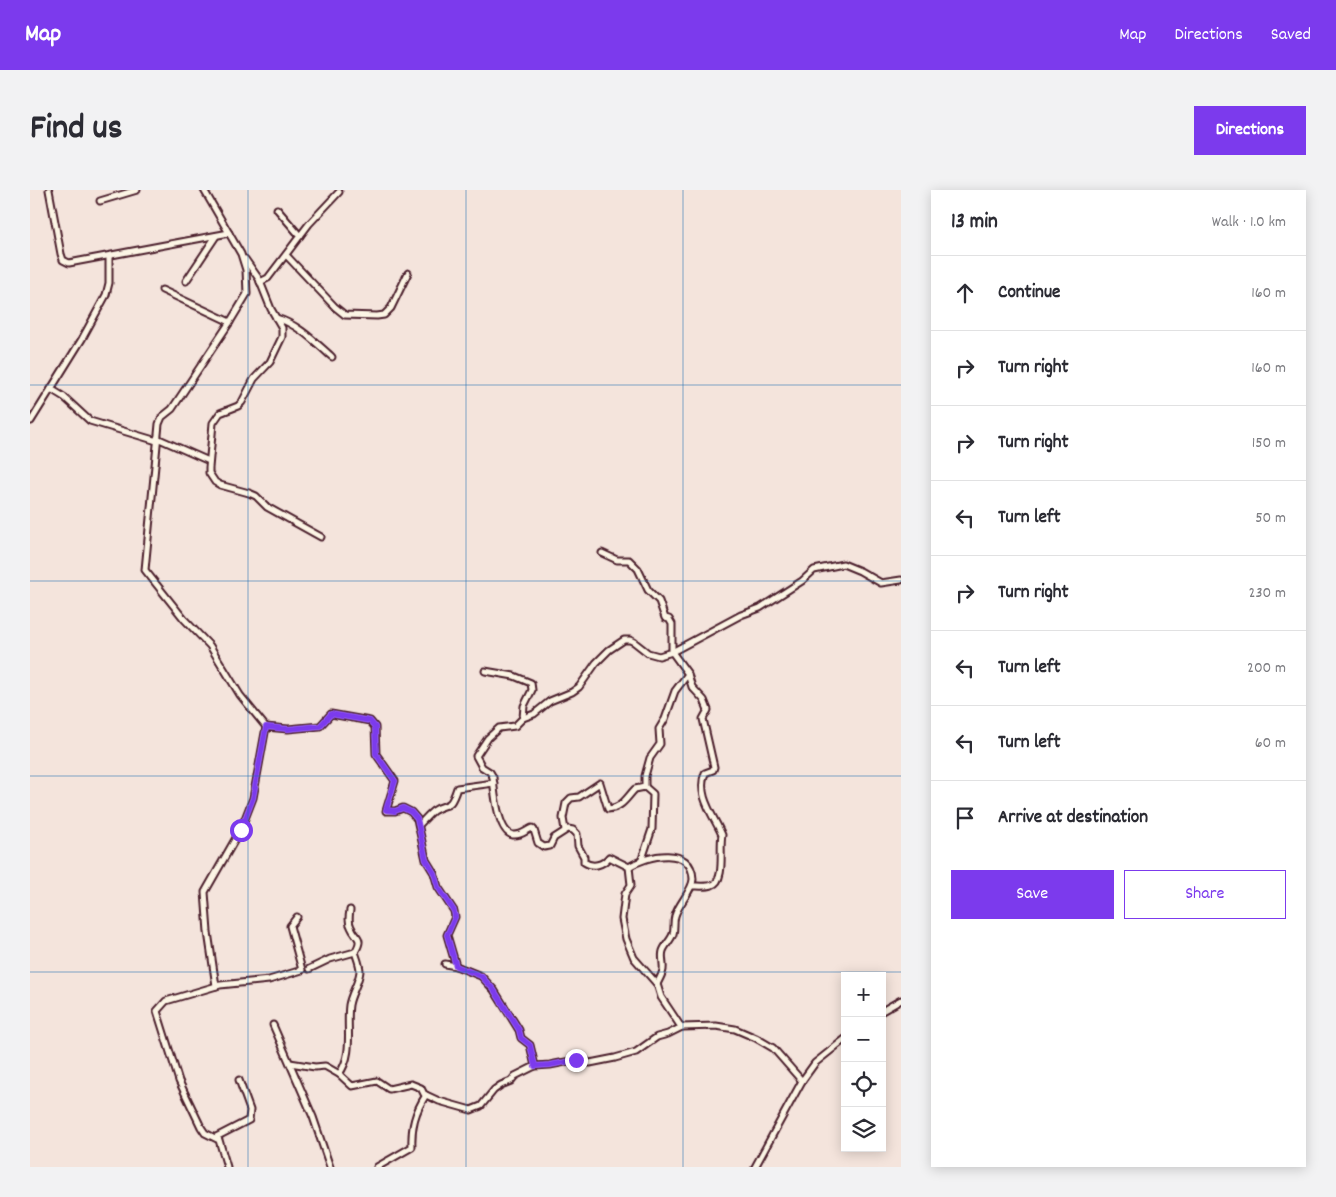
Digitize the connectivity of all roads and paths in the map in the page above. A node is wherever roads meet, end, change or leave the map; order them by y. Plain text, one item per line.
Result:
1 (49, 190) edge
2 (137, 190) edge
3 (204, 190) edge
4 (339, 192) dead end
5 (100, 201) dead end
6 (276, 210) dead end
7 (230, 233) junction
8 (216, 236) junction
9 (300, 236) junction
10 (241, 254) junction
11 (286, 255) junction
12 (109, 256) junction
13 (408, 273) dead end
14 (186, 281) dead end
15 (260, 282) junction
16 (162, 290) dead end
17 (276, 318) junction
18 (230, 322) junction
19 (332, 357) dead end
20 (51, 390) junction
21 (31, 421) edge
22 (157, 440) junction
23 (209, 461) junction
24 (321, 537) dead end
25 (602, 554) dead end
26 (901, 580) edge
27 (672, 652) junction
28 (485, 671) dead end
29 (688, 674) junction
30 (523, 718) junction
31 (266, 727) junction
32 (494, 783) junction
33 (644, 787) junction
34 (418, 825) junction
35 (565, 830) junction
36 (642, 859) junction
37 (629, 867) junction
38 (692, 886) junction
39 (350, 910) dead end
40 (297, 917) dead end
41 (355, 952) junction
42 (445, 964) dead end
43 (456, 966) junction
44 (309, 969) dead end
45 (657, 984) junction
46 (216, 986) junction
47 (901, 1000) edge
48 (886, 1009) edge
49 (274, 1025) dead end
50 (682, 1027) junction
51 (841, 1042) edge
52 (290, 1063) junction
53 (535, 1066) junction
54 (338, 1074) junction
55 (239, 1080) dead end
56 (802, 1081) junction
57 (426, 1096) junction
58 (216, 1137) junction
59 (227, 1167) edge
60 (330, 1167) edge
61 (377, 1167) edge
62 (755, 1167) edge

1 - 12 street
2 - 5 street
3 - 7 street
4 - 9 street
6 - 9 street
7 - 8 street
7 - 10 street
8 - 12 street
8 - 14 street
9 - 11 street
10 - 15 street
10 - 18 street
11 - 13 street
11 - 15 street
12 - 20 street
15 - 17 street
16 - 18 street
17 - 19 street
17 - 23 street
18 - 22 street
20 - 21 street
20 - 22 street
22 - 23 street
22 - 31 street
23 - 24 street
25 - 27 street
26 - 27 street
27 - 29 street
27 - 30 street
28 - 30 street
29 - 33 street
29 - 38 street
30 - 32 street
31 - 34 street
31 - 46 street
32 - 34 street
32 - 35 street
33 - 35 street
33 - 36 street
34 - 43 street
35 - 37 street
36 - 37 street
36 - 38 street
37 - 45 street
38 - 45 street
39 - 41 street
40 - 46 street
41 - 44 street
41 - 54 street
42 - 43 street
43 - 53 street
45 - 50 street
46 - 58 street
47 - 48 street
49 - 52 street
50 - 53 street
50 - 56 street
51 - 56 street
52 - 54 street
52 - 60 street
53 - 57 street
54 - 57 street
55 - 58 street
56 - 62 street
57 - 61 street
58 - 59 street

